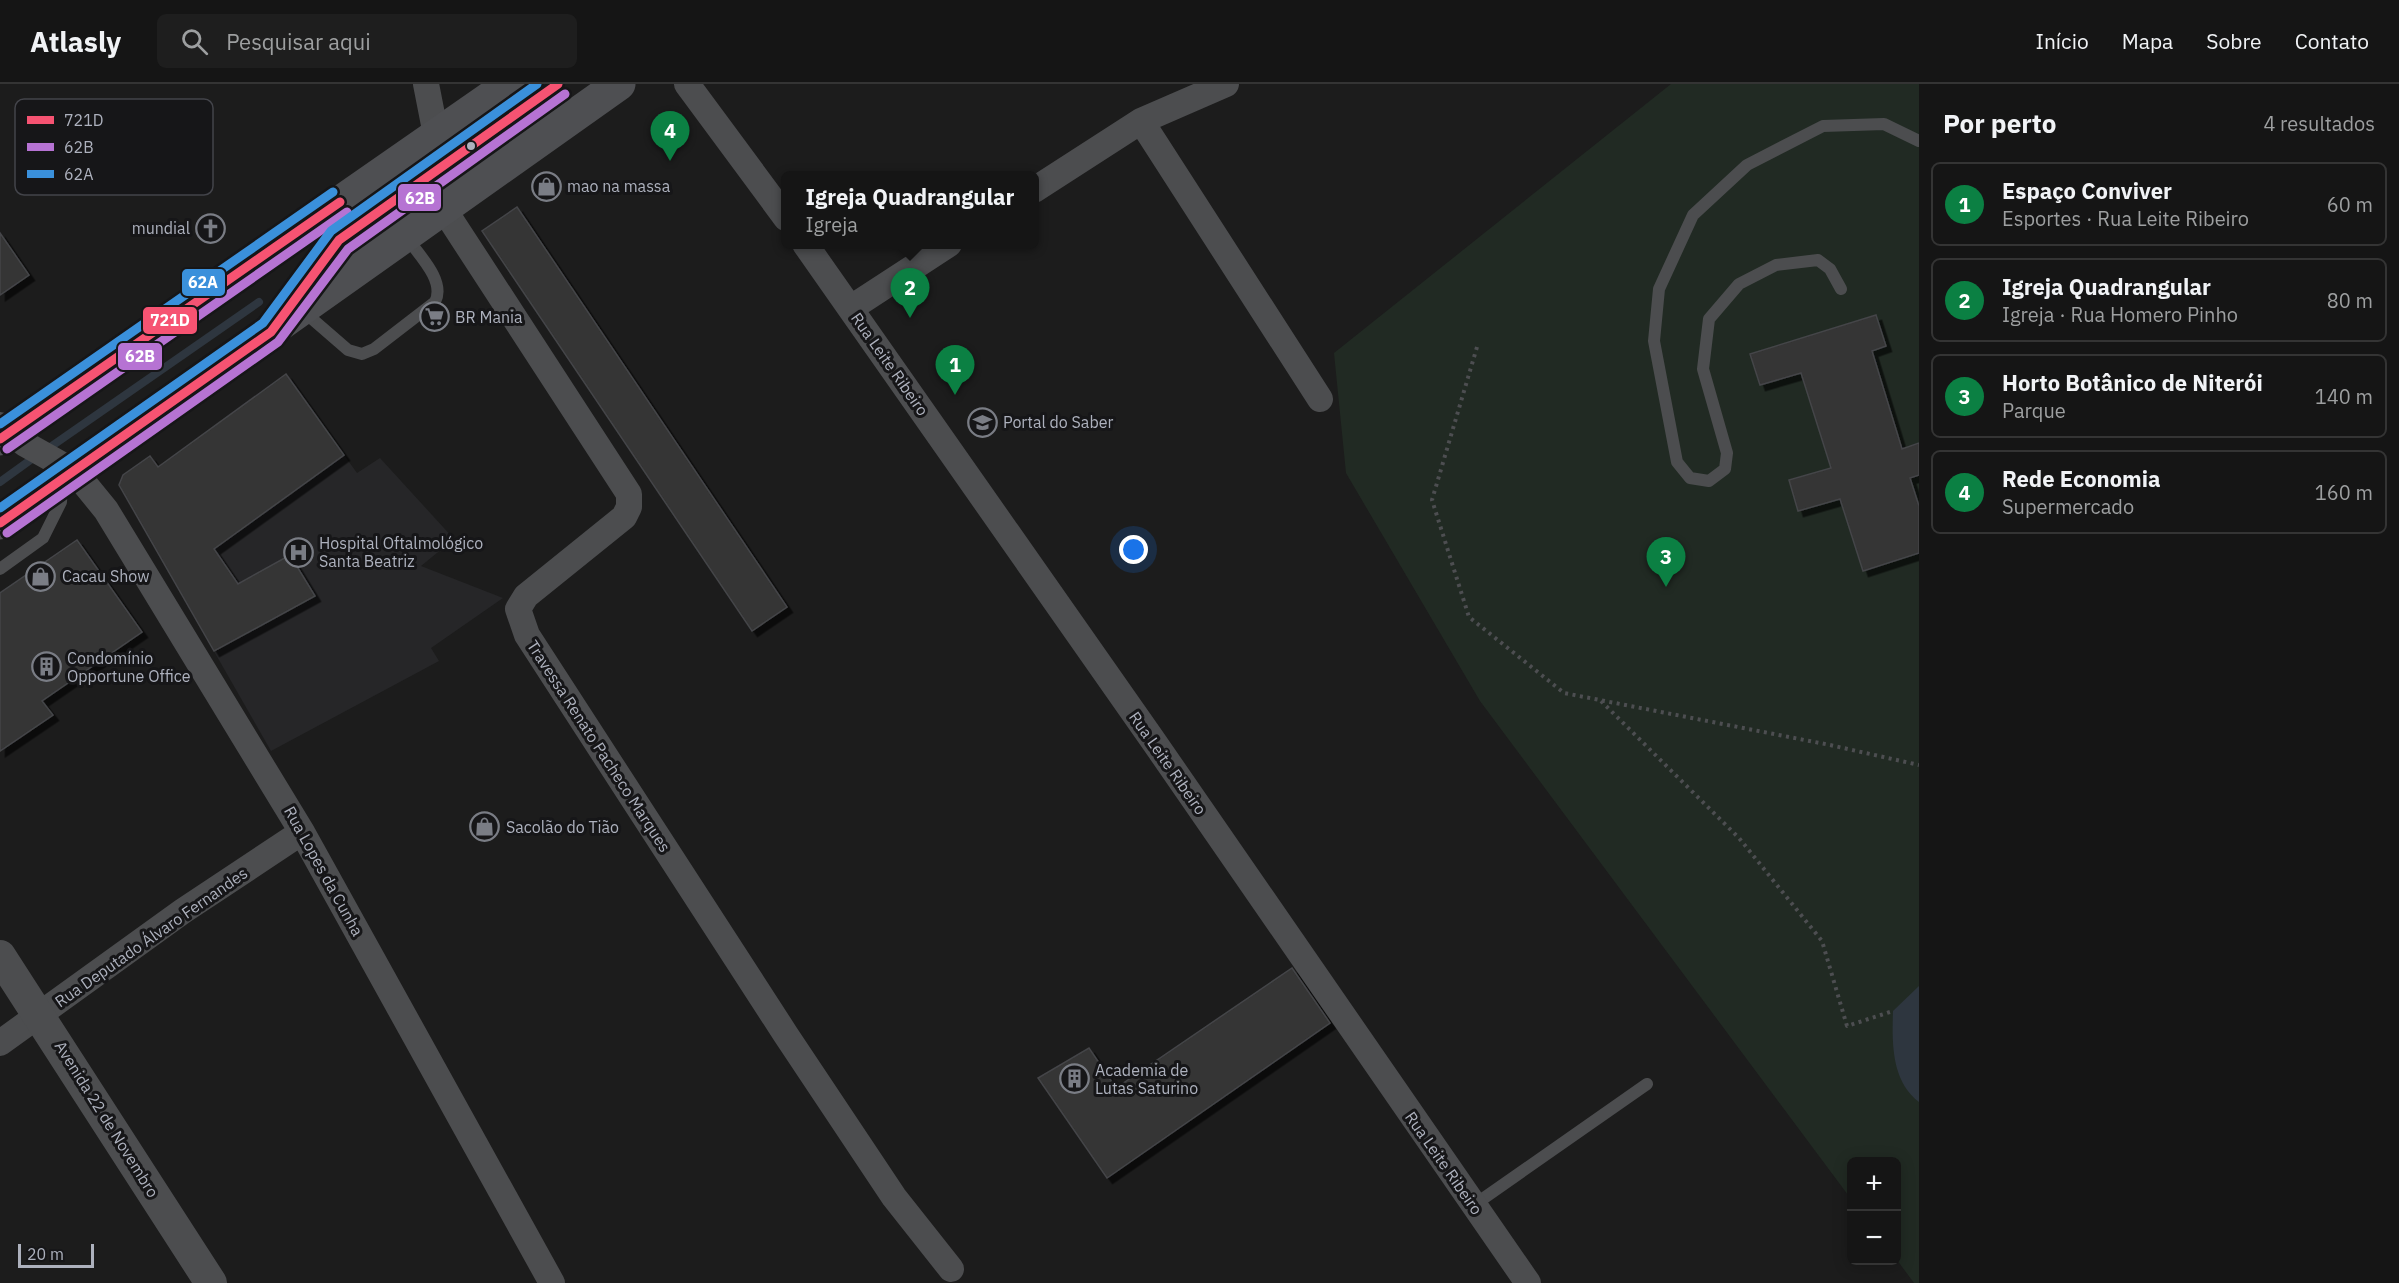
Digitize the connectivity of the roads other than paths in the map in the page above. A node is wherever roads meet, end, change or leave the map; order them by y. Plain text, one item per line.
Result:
1 (426, 84) edge
2 (510, 84) edge
3 (558, 84) edge
4 (619, 84) edge
5 (687, 84) edge
6 (1226, 84) edge
7 (1141, 121) junction
8 (436, 135) junction
9 (1919, 141) edge
10 (1039, 186) edge
11 (443, 208) junction
12 (781, 211) edge
13 (405, 235) junction
14 (809, 249) edge
15 (941, 249) edge
16 (1841, 289) dead end
17 (851, 308) junction
18 (302, 310) junction
19 (271, 332) junction
20 (1320, 399) dead end
21 (8, 435) edge
22 (64, 471) junction
23 (0, 523) edge
24 (0, 568) edge
25 (303, 832) junction
26 (0, 956) edge
27 (40, 1014) junction
28 (0, 1043) edge
29 (1647, 1084) dead end
30 (1474, 1205) junction
31 (951, 1269) dead end
32 (211, 1283) edge
33 (552, 1283) edge
34 (1528, 1283) edge

1 - 8 street
2 - 8 highway
3 - 19 lane
4 - 11 highway
5 - 12 street
6 - 7 street
7 - 10 street
7 - 20 street
8 - 21 highway
9 - 16 lane
11 - 13 highway
11 - 31 street, Travessa Renato Pacheco Marques
13 - 18 highway
13 - 18 lane
14 - 17 street, Rua Leite Ribeiro
15 - 17 street
17 - 30 street, Rua Leite Ribeiro
18 - 19 highway
19 - 22 highway
21 - 22 street
22 - 23 highway
22 - 24 lane
22 - 25 street, Rua Lopes da Cunha
25 - 27 street, Rua Deputado Álvaro Fernandes
25 - 33 street, Rua Lopes da Cunha
26 - 27 street, Avenida 22 de Novembro
27 - 28 street, Rua Deputado Álvaro Fernandes
27 - 32 street, Avenida 22 de Novembro
29 - 30 lane
30 - 34 street, Rua Leite Ribeiro

